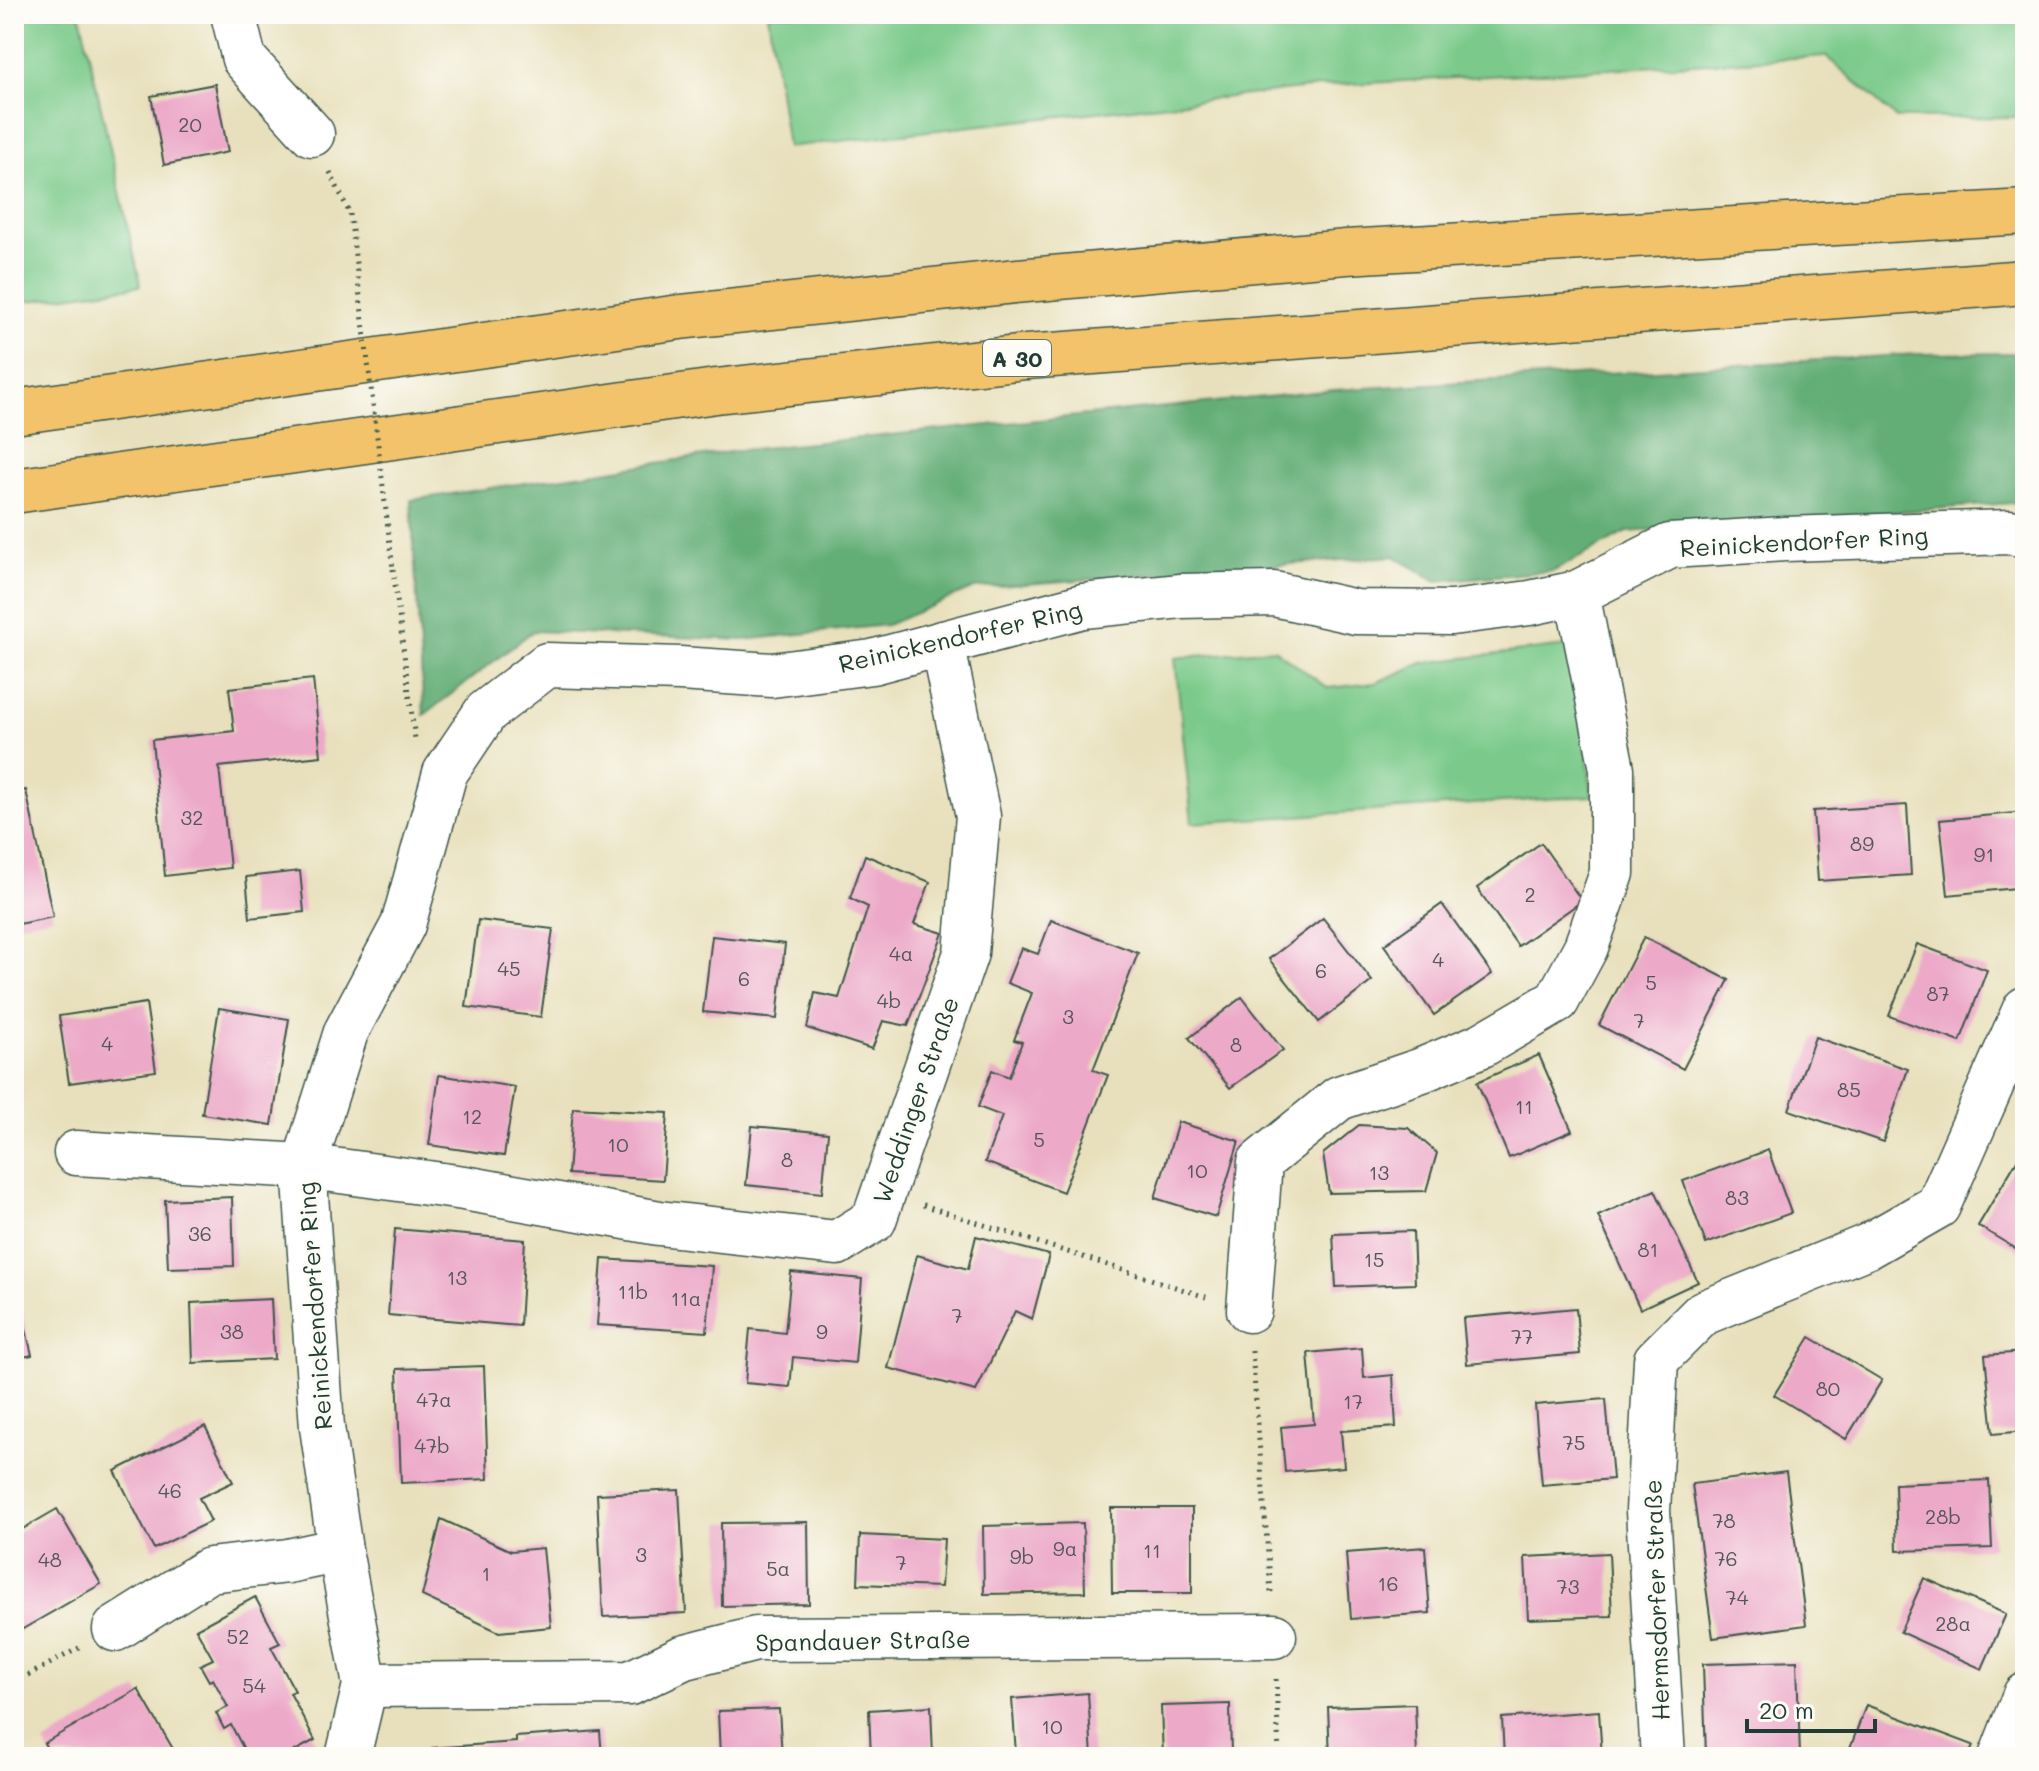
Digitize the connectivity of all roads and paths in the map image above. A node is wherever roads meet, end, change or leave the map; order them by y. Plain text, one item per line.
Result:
1 (233, 14) edge
2 (312, 134) dead end
3 (2025, 212) edge
4 (350, 214) dead end
5 (2025, 282) edge
6 (14, 412) edge
7 (14, 491) edge
8 (2025, 535) edge
9 (1577, 593) junction
10 (942, 643) junction
11 (416, 752) dead end
12 (2025, 1009) edge
13 (76, 1153) dead end
14 (304, 1166) junction
15 (884, 1192) junction
16 (1249, 1310) junction
17 (340, 1550) junction
18 (115, 1629) joint
19 (1274, 1636) junction
20 (14, 1683) edge
21 (365, 1685) junction
22 (2025, 1695) edge
23 (348, 1757) edge
24 (1279, 1757) edge
25 (1663, 1757) edge
26 (2001, 1757) edge

1 - 2 street
3 - 6 highway
4 - 11 path, bridge
5 - 7 highway, A 30
8 - 9 street, Reinickendorfer Ring
9 - 10 street, Reinickendorfer Ring
9 - 16 street
10 - 14 street, Reinickendorfer Ring
10 - 15 street, Weddinger Straße
12 - 25 street, Hermsdorfer Straße
13 - 14 street, Weddinger Straße
14 - 15 street, Weddinger Straße
14 - 17 street, Reinickendorfer Ring
15 - 16 path
16 - 19 path
17 - 18 street
17 - 21 street, Reinickendorfer Ring
18 - 20 path
19 - 21 street, Spandauer Straße
19 - 24 path
21 - 23 street, Reinickendorfer Ring
22 - 26 street

